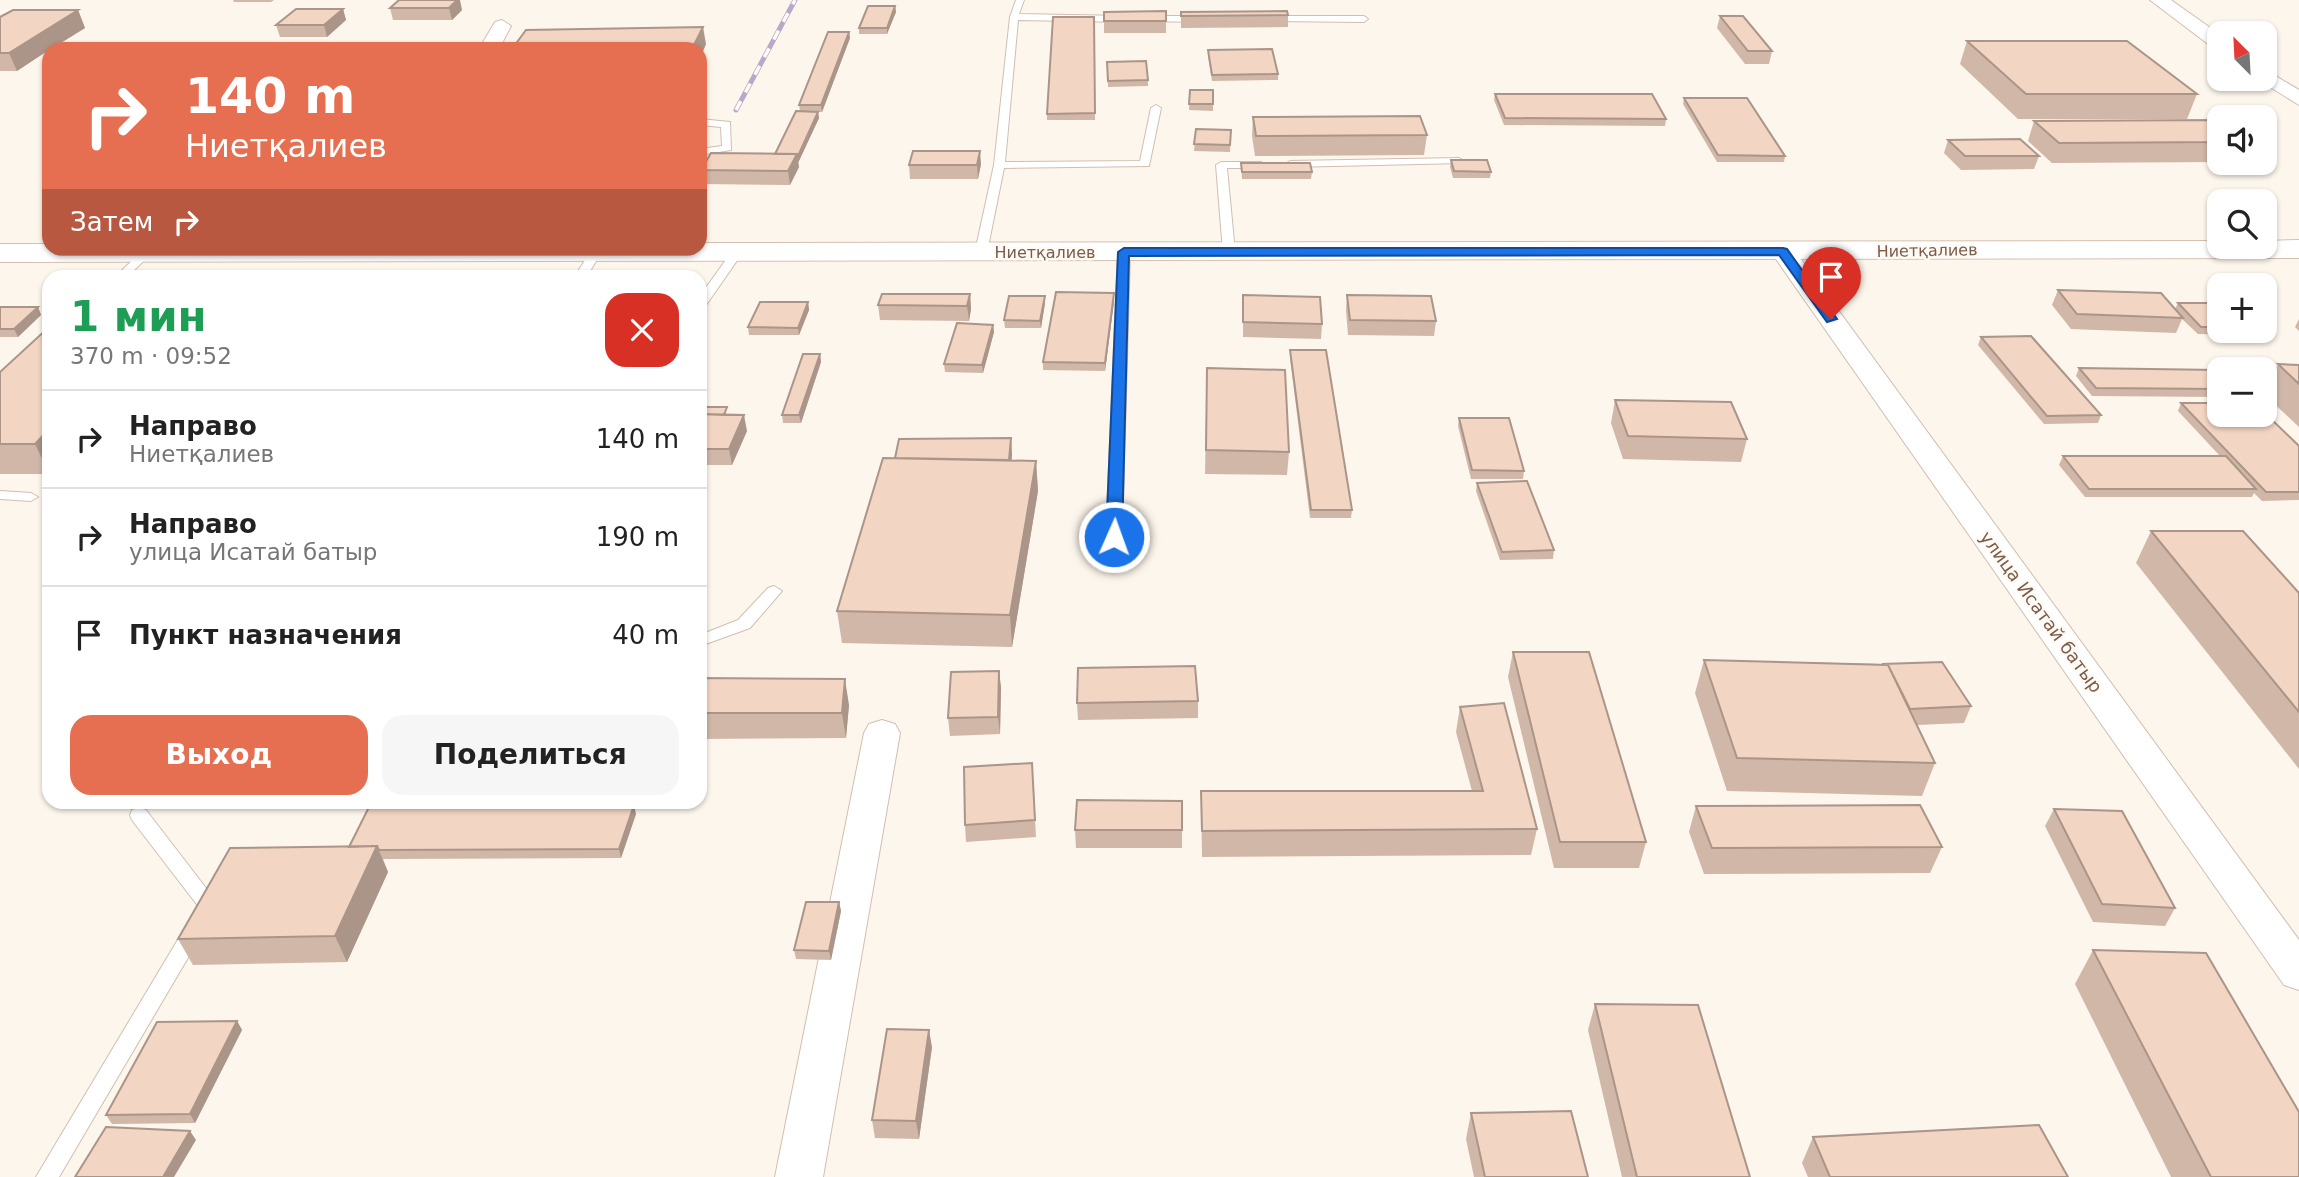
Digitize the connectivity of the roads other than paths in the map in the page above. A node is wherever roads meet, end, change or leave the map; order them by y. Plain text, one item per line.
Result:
1 (1020, 0) edge
2 (2159, 0) edge
3 (1014, 17) junction
4 (1210, 19) edge
5 (1264, 19) edge
6 (1364, 19) dead end
7 (502, 26) dead end
8 (2207, 34) edge
9 (493, 42) edge
10 (2277, 84) edge
11 (2299, 99) edge
12 (1156, 108) dead end
13 (707, 123) edge
14 (707, 151) edge
15 (1459, 161) edge
16 (999, 165) junction
17 (2299, 249) edge
18 (1783, 251) junction
19 (981, 252) junction
20 (1124, 252) junction
21 (1229, 252) junction
22 (0, 253) edge
23 (42, 253) edge
24 (737, 253) junction
25 (707, 254) edge
26 (143, 256) edge
27 (536, 256) edge
28 (654, 256) edge
29 (599, 258) edge
30 (128, 270) edge
31 (707, 295) edge
32 (0, 495) edge
33 (31, 498) dead end
34 (1114, 537) dead end
35 (774, 591) dead end
36 (707, 638) edge
37 (882, 733) dead end
38 (139, 816) dead end
39 (2299, 973) edge
40 (47, 1177) edge
41 (799, 1177) edge

1 - 3 lane
2 - 8 street
3 - 4 lane
3 - 16 lane
5 - 6 lane
7 - 9 street
10 - 11 street
12 - 16 lane
13 - 14 lane
15 - 21 lane
16 - 19 lane
17 - 18 street, Ниетқалиев
18 - 21 street, Ниетқалиев
18 - 39 street, улица Исатай батыр
19 - 20 street, Ниетқалиев
19 - 24 street, Ниетқалиев
20 - 21 street, Ниетқалиев
20 - 34 lane
22 - 23 street, Ниетқалиев
24 - 25 street, Ниетқалиев
24 - 31 lane
26 - 30 lane
27 - 29 street, Ниетқалиев
28 - 29 street, Ниетқалиев
32 - 33 lane
35 - 36 lane
37 - 41 street
38 - 40 lane

